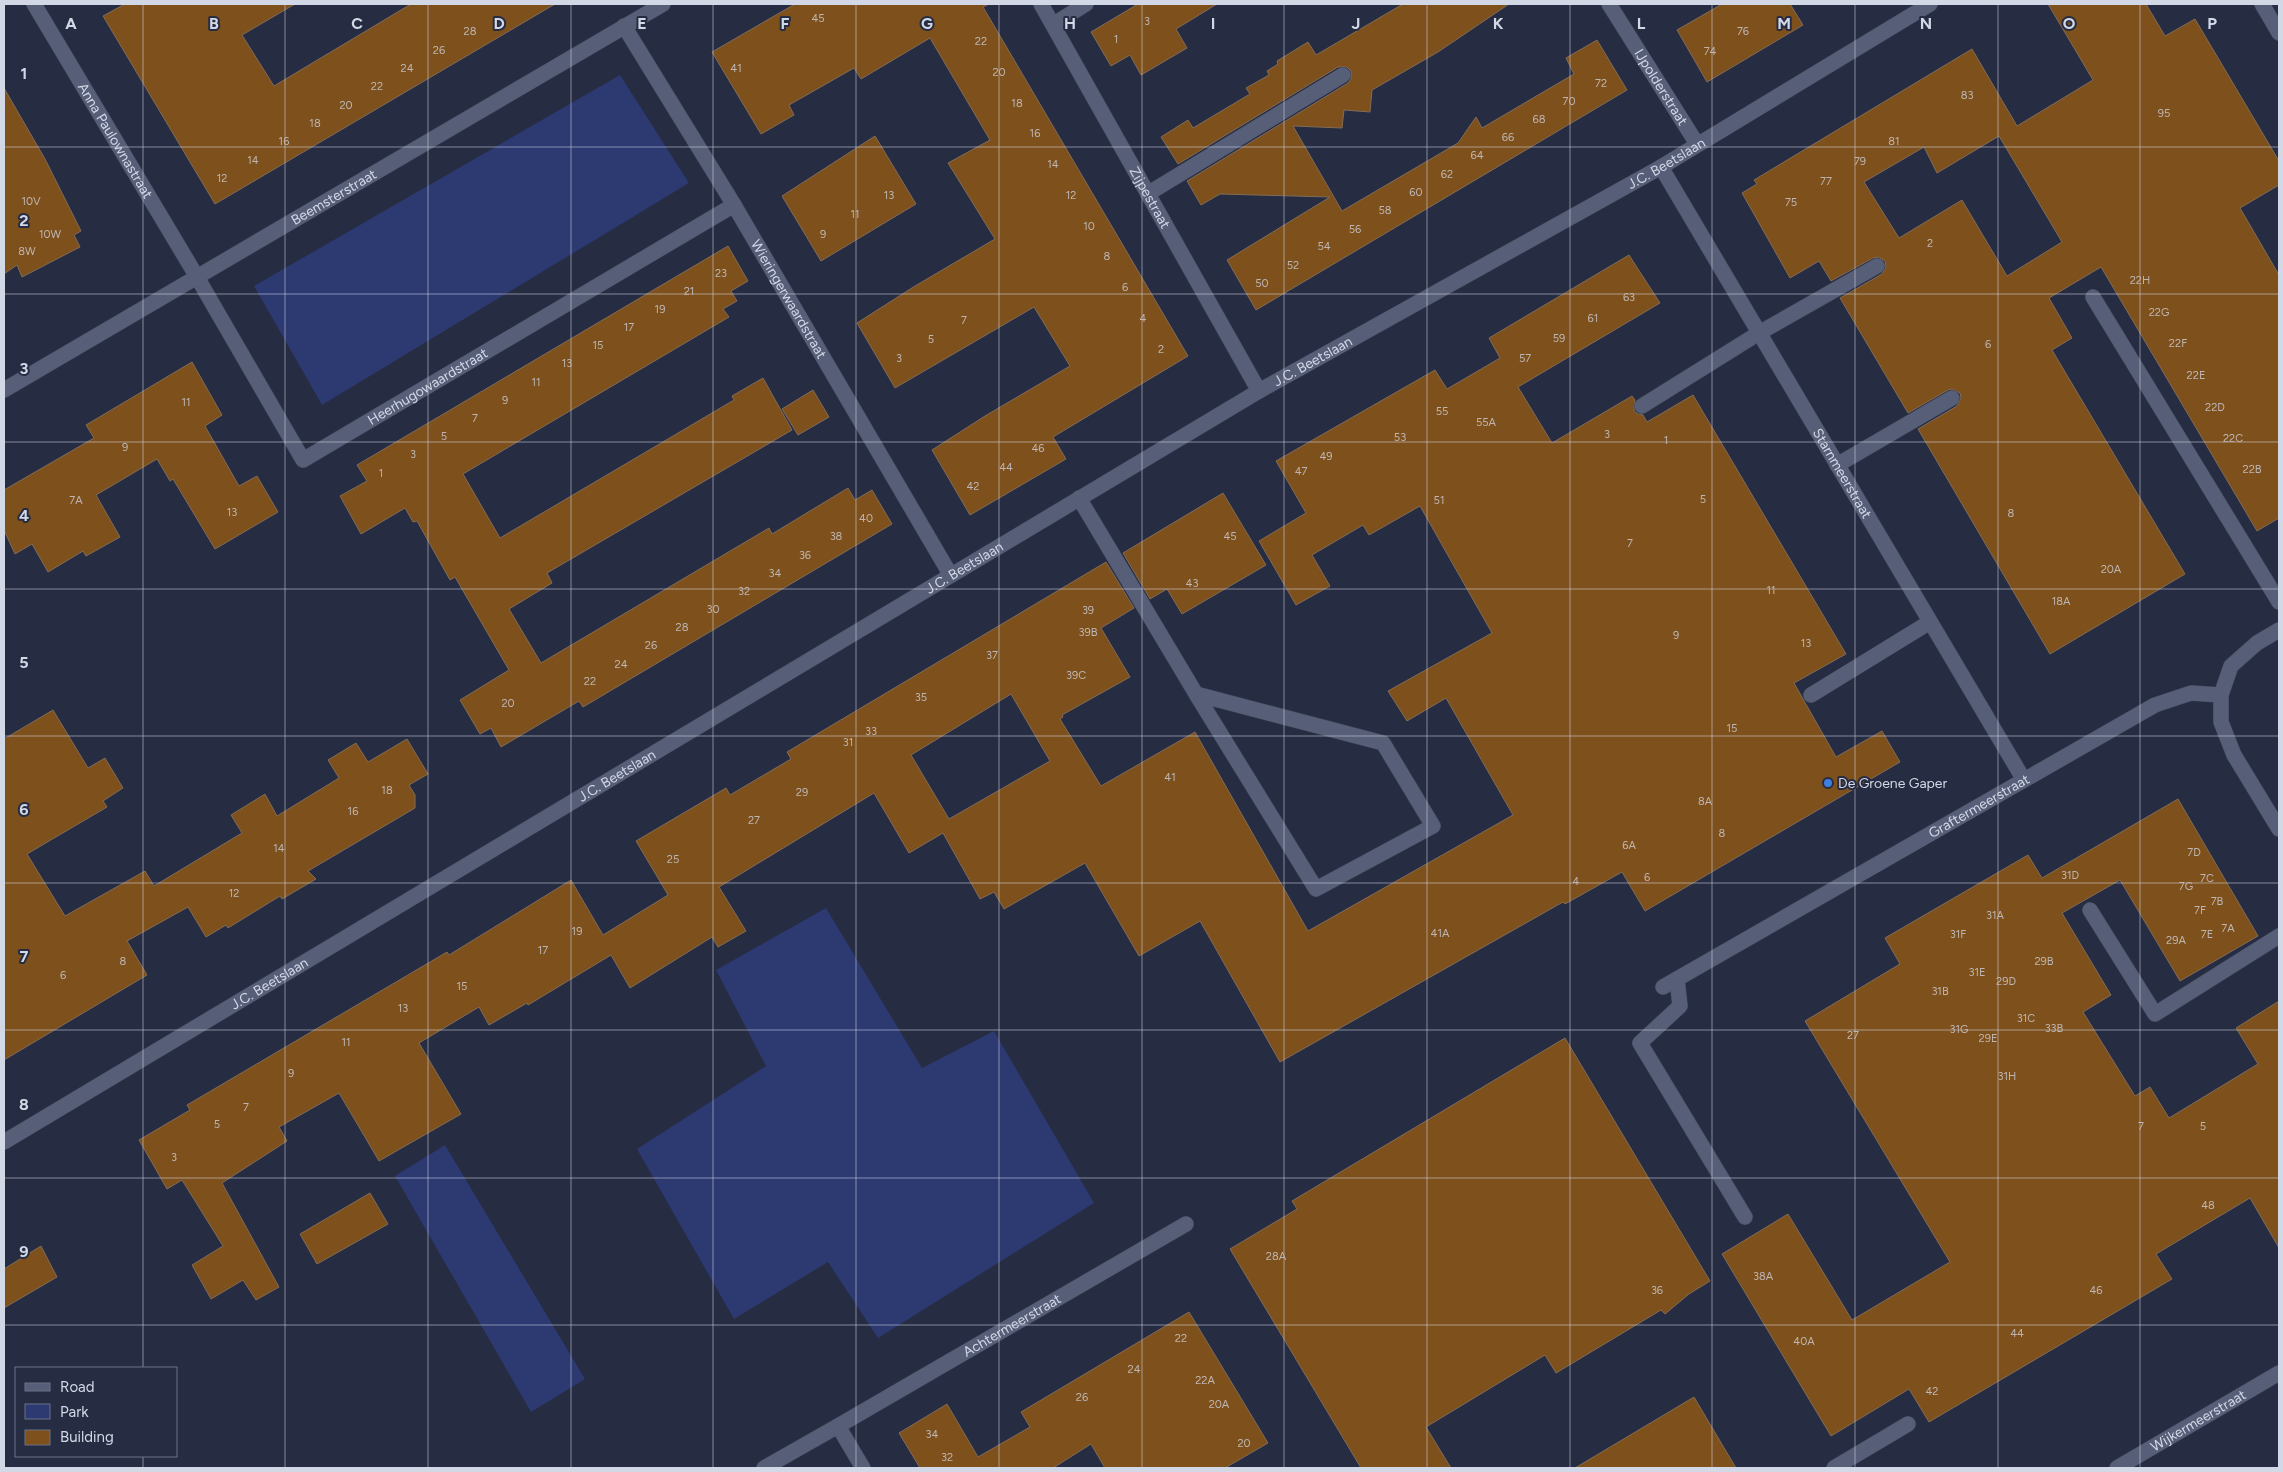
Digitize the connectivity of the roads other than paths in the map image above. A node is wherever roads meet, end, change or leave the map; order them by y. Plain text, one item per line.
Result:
1 (34, 4) edge
2 (663, 4) edge
3 (1041, 4) edge
4 (1086, 4) edge
5 (1609, 4) edge
6 (1930, 4) edge
7 (2262, 4) edge
8 (1054, 24) junction
9 (624, 26) junction
10 (2279, 33) edge
11 (1343, 75) dead end
12 (1697, 144) junction
13 (1661, 167) junction
14 (1149, 193) junction
15 (734, 205) junction
16 (1877, 266) dead end
17 (197, 277) junction
18 (2093, 297) dead end
19 (1759, 333) junction
20 (4, 390) edge
21 (1259, 391) junction
22 (1952, 398) dead end
23 (1642, 406) dead end
24 (1837, 465) junction
25 (1079, 498) junction
26 (950, 574) junction
27 (2279, 602) edge
28 (1930, 622) junction
29 (2279, 630) edge
30 (1196, 694) junction
31 (1811, 695) dead end
32 (2221, 695) junction
33 (2024, 780) junction
34 (2279, 829) edge
35 (2090, 910) dead end
36 (2279, 936) edge
37 (1677, 979) junction
38 (1663, 987) dead end
39 (4, 1142) edge
40 (1745, 1217) dead end
41 (1186, 1224) dead end
42 (2279, 1373) edge
43 (1908, 1424) dead end
44 (838, 1426) junction
45 (764, 1468) edge
46 (863, 1468) edge
47 (1834, 1468) edge
48 (2117, 1468) edge

1 - 17 street, Anna Paulownastraat
2 - 9 street, Beemsterstraat
3 - 8 street, Zijpestraat
4 - 8 street
5 - 12 street, IJpolderstraat
6 - 12 street, J.C. Beetslaan
7 - 10 street
8 - 14 street, Zijpestraat
9 - 15 street, Wieringerwaardstraat
9 - 17 street, Beemsterstraat
11 - 14 street
12 - 13 street, J.C. Beetslaan
13 - 19 street, Starnmeerstraat
13 - 21 street, J.C. Beetslaan
14 - 21 street, Zijpestraat
15 - 17 street, Heerhugowaardstraat
15 - 26 street, Wieringerwaardstraat
16 - 19 street
17 - 20 street, Beemsterstraat
18 - 27 street
19 - 23 street
19 - 24 street, Starnmeerstraat
21 - 25 street, J.C. Beetslaan
22 - 24 street
24 - 28 street, Starnmeerstraat
25 - 26 street, J.C. Beetslaan
25 - 30 street
26 - 39 street, J.C. Beetslaan
28 - 31 street
28 - 33 street, Starnmeerstraat
29 - 32 street
30 - 30 street
32 - 33 street, Graftermeerstraat
32 - 34 street
33 - 37 street, Graftermeerstraat
35 - 36 street
37 - 38 street, Graftermeerstraat
37 - 40 street
41 - 44 street, Achtermeerstraat
42 - 48 street, Wijkermeerstraat
43 - 47 street
44 - 45 street, Achtermeerstraat
44 - 46 street

